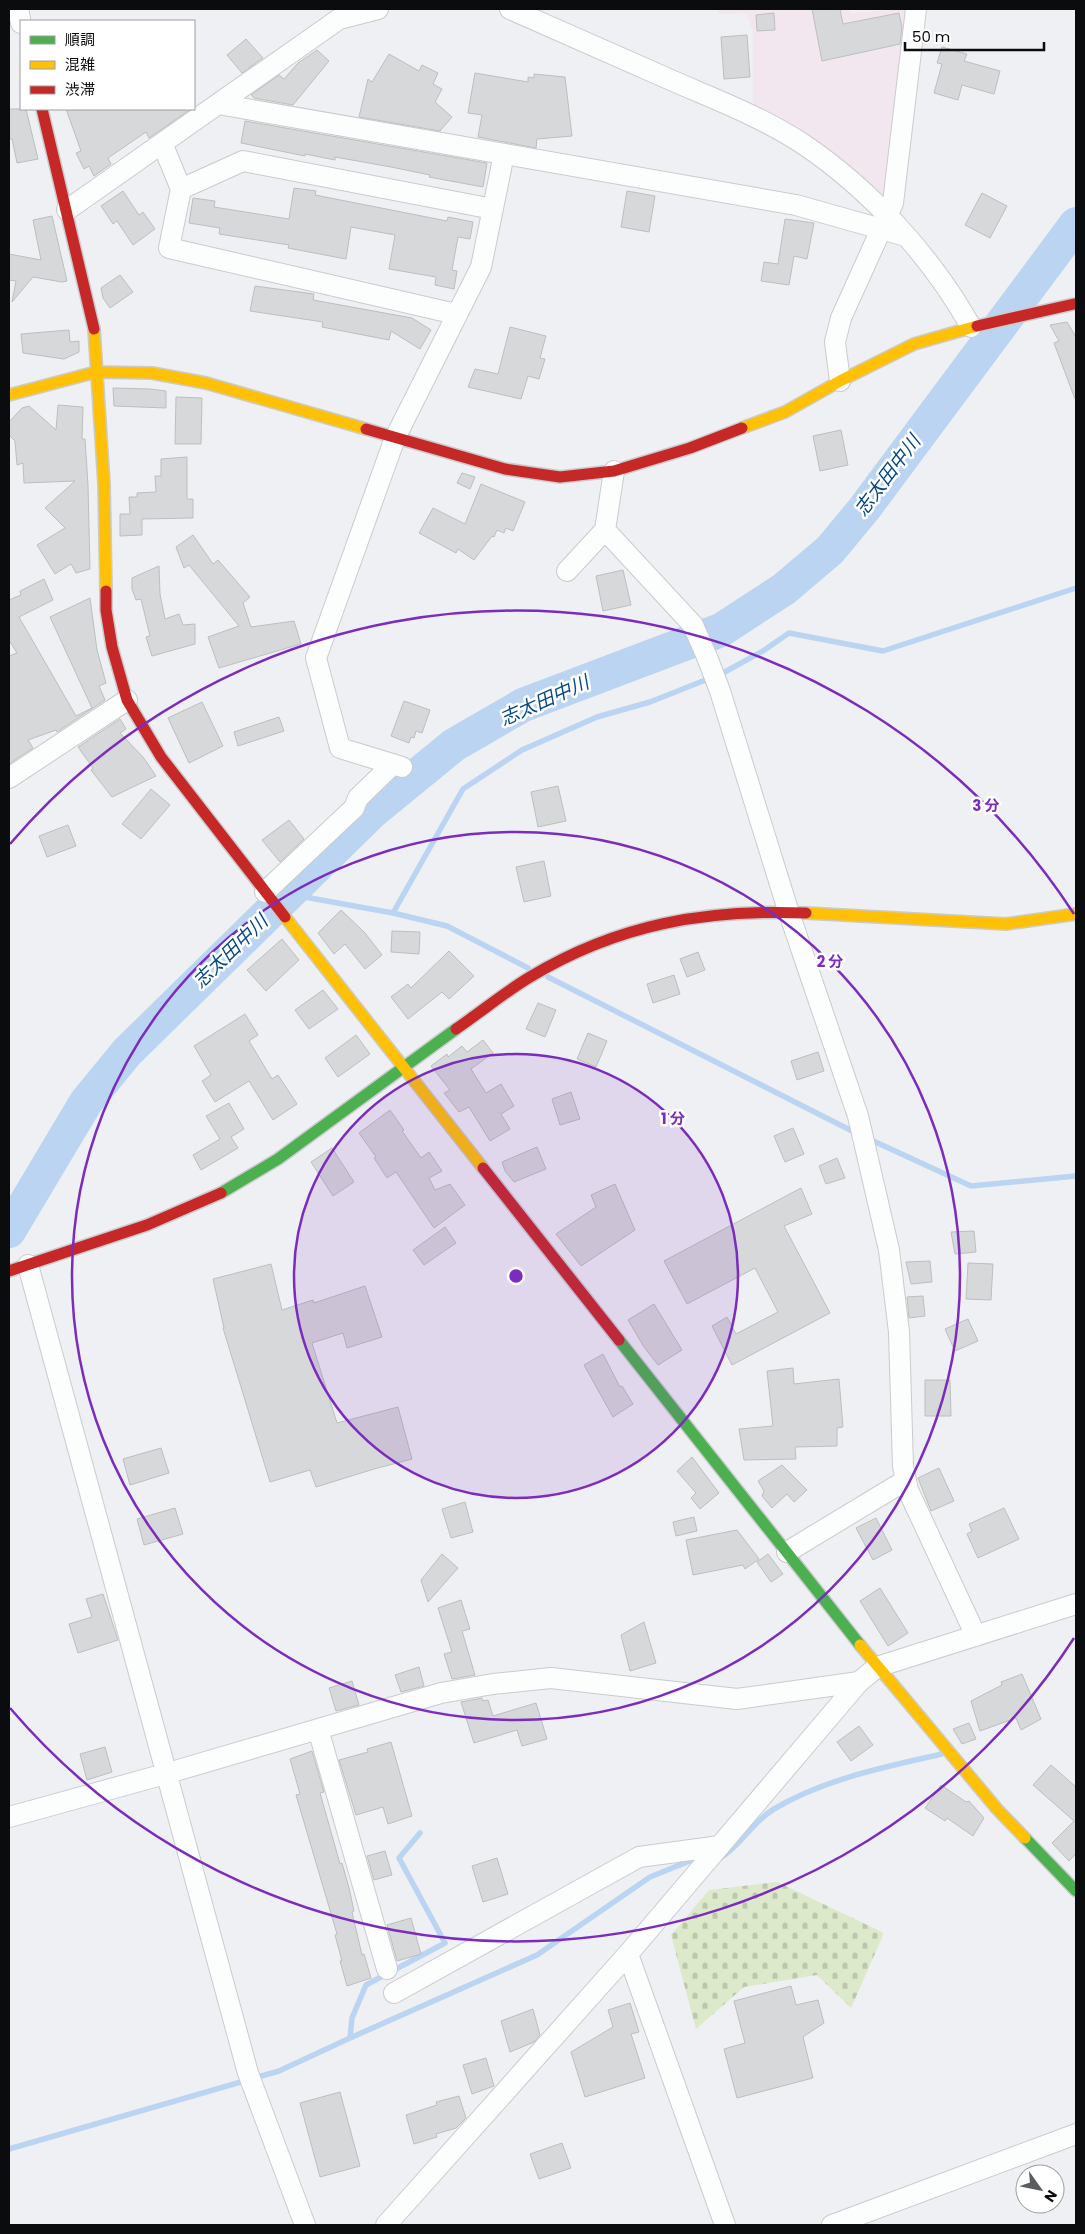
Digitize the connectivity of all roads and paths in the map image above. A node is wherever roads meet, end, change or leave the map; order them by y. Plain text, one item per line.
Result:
1 (378, 9) edge
2 (510, 9) edge
3 (916, 9) edge
4 (218, 104) junction
5 (42, 110) edge
6 (162, 143) junction
7 (504, 154) junction
8 (181, 189) junction
9 (493, 209) junction
10 (67, 210) junction
11 (885, 222) junction
12 (1075, 302) edge
13 (456, 314) junction
14 (974, 327) junction
15 (96, 372) junction
16 (840, 381) junction
17 (9, 395) edge
18 (395, 438) junction
19 (614, 471) junction
20 (605, 530) junction
21 (567, 571) dead end
22 (127, 700) junction
23 (9, 778) edge
24 (268, 894) junction
25 (788, 910) junction
26 (1076, 914) edge
27 (403, 1066) junction
28 (28, 1264) junction
29 (9, 1271) edge
30 (906, 1480) junction
31 (787, 1552) junction
32 (1076, 1604) edge
33 (976, 1636) junction
34 (878, 1667) junction
35 (859, 1682) junction
36 (318, 1729) junction
37 (165, 1774) junction
38 (9, 1816) edge
39 (718, 1849) junction
40 (1076, 1891) edge
41 (628, 1954) junction
42 (386, 1969) dead end
43 (394, 1993) dead end
44 (1076, 2134) edge
45 (305, 2225) edge
46 (386, 2225) edge
47 (725, 2225) edge
48 (832, 2225) edge

1 - 4 street
2 - 11 street
3 - 11 street
4 - 6 street
4 - 7 street
5 - 10 street
6 - 8 street
6 - 10 street
7 - 9 street
7 - 11 street
8 - 9 street
8 - 13 street
9 - 13 street
10 - 15 street
11 - 14 street
11 - 16 street
12 - 14 street
13 - 18 street
14 - 16 street
15 - 17 street
15 - 18 street
15 - 22 street
16 - 19 street
18 - 19 street
18 - 24 street
19 - 20 street
20 - 21 street
20 - 25 street
22 - 23 street
22 - 24 street
24 - 27 street
25 - 26 street
25 - 27 street
25 - 30 street
27 - 28 street
27 - 31 street
28 - 29 street
28 - 37 street
30 - 31 street
30 - 33 street
31 - 34 street
32 - 33 street
33 - 34 street
34 - 35 street
34 - 40 street
35 - 36 street
35 - 39 street
36 - 37 street
36 - 42 street
37 - 38 street
37 - 45 street
39 - 41 street
39 - 43 street
41 - 46 street
41 - 47 street
44 - 48 street

